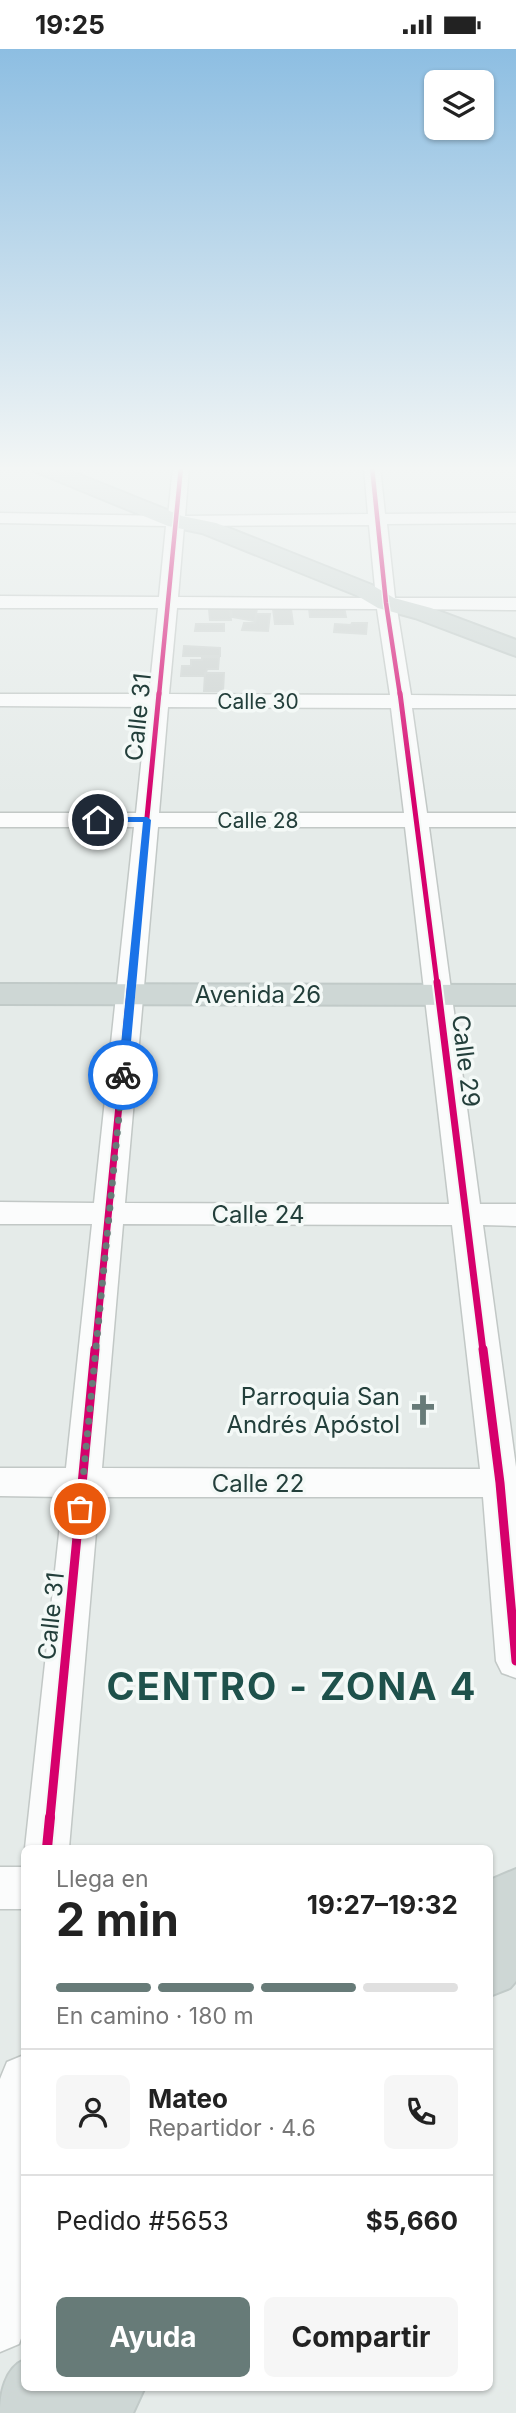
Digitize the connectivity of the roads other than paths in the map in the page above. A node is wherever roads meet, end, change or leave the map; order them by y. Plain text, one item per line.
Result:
1 (171, 577) edge
2 (308, 577) edge
3 (384, 577) edge
4 (0, 603) edge
5 (169, 603) junction
6 (386, 603) junction
7 (516, 604) edge
8 (516, 649) edge
9 (516, 660) edge
10 (0, 700) edge
11 (159, 700) junction
12 (401, 701) junction
13 (516, 702) edge
14 (0, 820) edge
15 (147, 820) junction
16 (416, 820) junction
17 (516, 820) edge
18 (0, 978) edge
19 (516, 979) edge
20 (132, 986) junction
21 (437, 987) junction
22 (0, 994) edge
23 (516, 995) edge
24 (0, 1213) edge
25 (109, 1213) junction
26 (466, 1215) junction
27 (516, 1215) edge
28 (0, 1482) edge
29 (83, 1482) junction
30 (508, 1483) edge
31 (516, 1661) edge
32 (47, 1845) edge
33 (493, 1884) edge
34 (516, 1884) edge
35 (0, 1888) edge
36 (21, 1888) edge
37 (516, 1895) edge
38 (493, 1908) edge
39 (516, 1929) edge
40 (493, 1965) edge
41 (21, 2110) edge
42 (0, 2325) edge
43 (38, 2391) edge
44 (109, 2391) edge
45 (25, 2413) edge
46 (89, 2413) edge

1 - 5 street, Calle 31
2 - 6 main road
3 - 6 street, Calle 29
4 - 5 street
5 - 6 street
5 - 11 street, Calle 31
6 - 7 street
6 - 8 main road
6 - 9 main road
6 - 12 street, Calle 29
10 - 11 street, Calle 30
11 - 12 street, Calle 30
11 - 15 street, Calle 31
12 - 13 street, Calle 30
12 - 16 street, Calle 29
14 - 15 street, Calle 28
15 - 16 street, Calle 28
15 - 20 street, Calle 31
16 - 17 street, Calle 28
16 - 21 street, Calle 29
18 - 20 main road, Avenida 26
19 - 21 main road, Avenida 26
20 - 21 main road, Avenida 26
20 - 22 main road, Avenida 26
20 - 25 street, Calle 31
21 - 23 main road, Avenida 26
21 - 26 street, Calle 29
24 - 25 street, Calle 24
25 - 26 street, Calle 24
25 - 29 street, Calle 31
26 - 27 street, Calle 24
26 - 30 street, Calle 29
28 - 29 street, Calle 22
29 - 30 street, Calle 22
29 - 32 street, Calle 31
30 - 31 street, Calle 29
33 - 34 street
35 - 36 street
37 - 38 main road
39 - 40 main road
41 - 42 street
43 - 45 main road
44 - 46 main road

